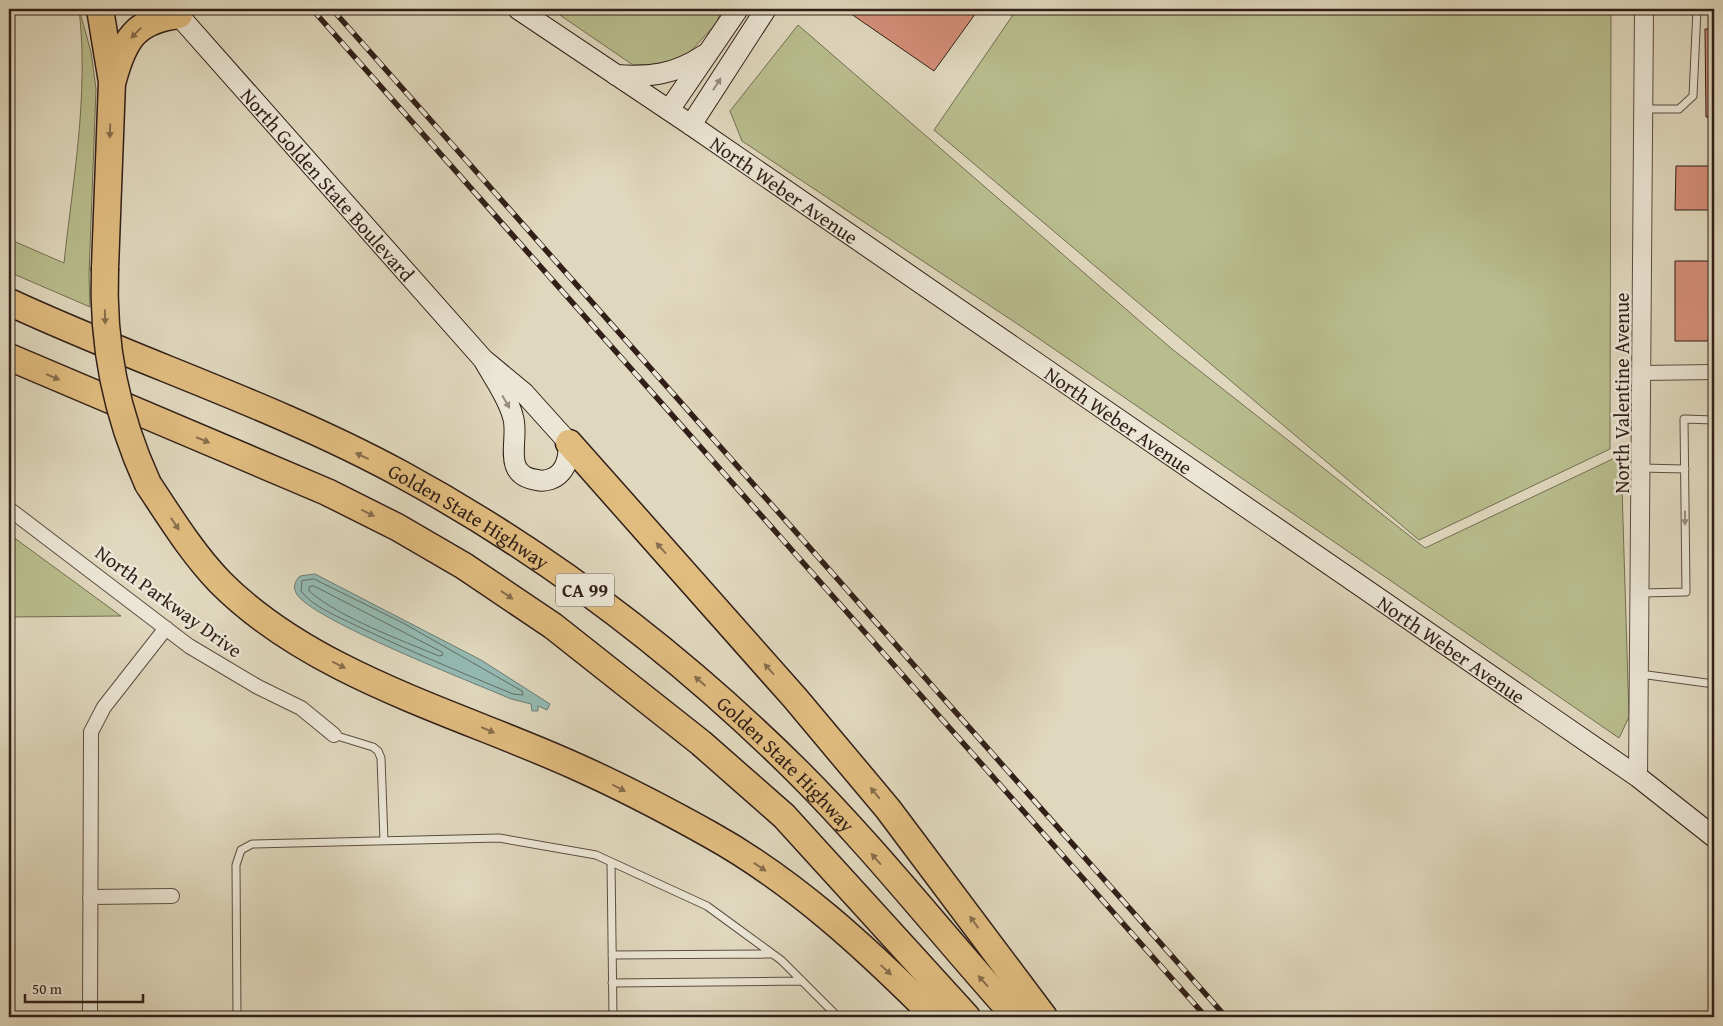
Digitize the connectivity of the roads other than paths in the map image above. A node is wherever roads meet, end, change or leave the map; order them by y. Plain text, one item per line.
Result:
1 (100, 9) edge
2 (518, 9) edge
3 (738, 9) edge
4 (766, 9) edge
5 (1644, 9) edge
6 (1697, 9) edge
7 (176, 12) edge
8 (710, 51) junction
9 (615, 75) junction
10 (112, 82) junction
11 (1644, 109) junction
12 (669, 110) junction
13 (691, 125) junction
14 (9, 302) edge
15 (9, 357) edge
16 (483, 359) junction
17 (1714, 372) edge
18 (1642, 373) junction
19 (1714, 420) edge
20 (569, 443) junction
21 (1641, 468) junction
22 (1685, 469) junction
23 (9, 509) edge
24 (1640, 593) junction
25 (166, 628) junction
26 (1640, 674) junction
27 (1714, 684) edge
28 (334, 735) joint
29 (1638, 777) junction
30 (1714, 837) edge
31 (384, 841) junction
32 (611, 862) junction
33 (90, 896) junction
34 (172, 896) dead end
35 (772, 954) junction
36 (612, 955) junction
37 (802, 981) junction
38 (612, 984) junction
39 (90, 1017) edge
40 (237, 1017) edge
41 (613, 1017) edge
42 (838, 1017) edge
43 (935, 1017) edge
44 (967, 1017) edge
45 (1016, 1017) edge
46 (1044, 1017) edge

1 - 10 highway
2 - 9 main road, North Weber Avenue
3 - 8 main road
13 -> 4 main road
5 - 11 street, North Valentine Avenue
6 - 11 lane
7 -> 10 highway
7 - 16 main road, North Golden State Boulevard
8 - 9 main road
8 - 12 main road
9 - 12 main road, North Weber Avenue
10 -> 43 highway, bridge
11 - 18 street, North Valentine Avenue
12 - 13 main road, North Weber Avenue
13 - 29 main road, North Weber Avenue
45 -> 14 highway, Golden State Highway / CA 99
15 -> 44 highway, Golden State Highway / CA 99
16 - 20 main road, North Golden State Boulevard
16 -> 20 main road, North Golden State Boulevard
17 - 18 street
18 - 21 street, North Valentine Avenue
19 - 22 lane
46 -> 20 highway
21 - 22 lane
21 - 24 street, North Valentine Avenue
22 -> 24 lane
23 - 25 street, North Parkway Drive
24 - 26 street, North Valentine Avenue
25 - 28 street, North Parkway Drive
25 - 33 street
26 - 27 lane
26 - 29 street, North Valentine Avenue
28 - 31 lane
29 - 30 main road, North Weber Avenue
31 - 32 lane
31 - 40 lane
32 - 35 lane
32 - 36 lane
33 - 34 street
33 - 39 street
35 - 36 lane
35 - 37 lane
36 - 38 lane
37 - 38 lane
37 - 42 lane
38 - 41 lane

